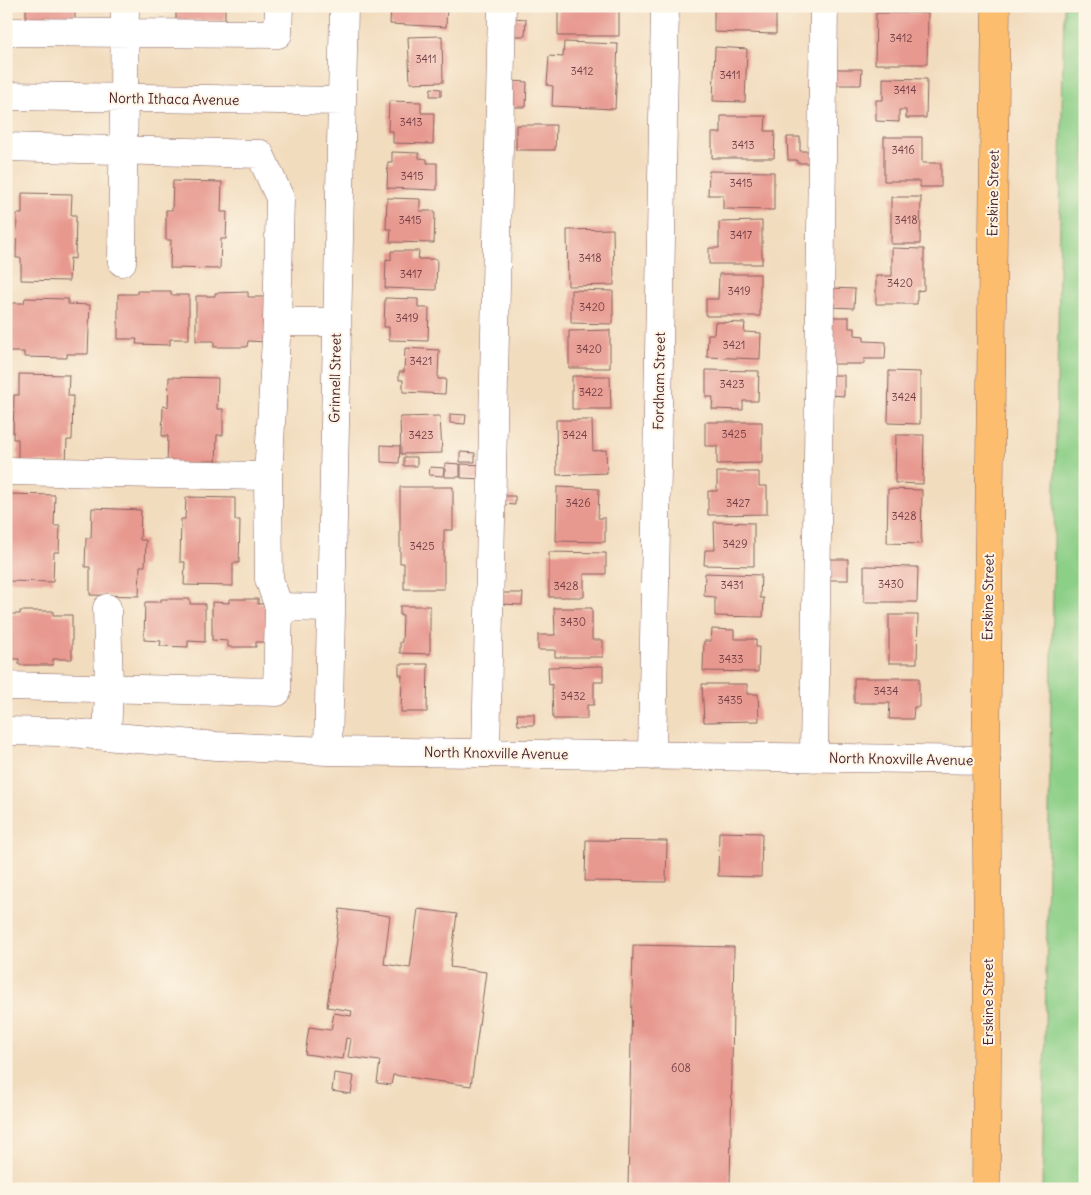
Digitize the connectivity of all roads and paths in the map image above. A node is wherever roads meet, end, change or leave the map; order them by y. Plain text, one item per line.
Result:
1 (125, 6) edge
2 (279, 6) edge
3 (344, 6) edge
4 (502, 6) edge
5 (665, 6) edge
6 (824, 6) edge
7 (996, 6) edge
8 (6, 32) edge
9 (125, 33) junction
10 (6, 96) edge
11 (124, 98) junction
12 (342, 102) junction
13 (6, 148) edge
14 (124, 150) junction
15 (122, 262) dead end
16 (277, 322) junction
17 (337, 322) junction
18 (6, 471) edge
19 (268, 476) junction
20 (280, 607) junction
21 (107, 608) dead end
22 (331, 608) junction
23 (6, 686) edge
24 (109, 689) junction
25 (6, 731) edge
26 (107, 736) junction
27 (328, 751) junction
28 (486, 753) junction
29 (652, 756) junction
30 (814, 758) junction
31 (986, 760) junction
32 (986, 1189) edge

1 - 9 street
2 - 9 street
3 - 12 street, Grinnell Street
4 - 28 street
5 - 29 street, Fordham Street
6 - 30 street
7 - 31 main road, Erskine Street
8 - 9 street
9 - 11 street
10 - 11 street, North Ithaca Avenue
11 - 12 street, North Ithaca Avenue
11 - 14 street
12 - 17 street, Grinnell Street
13 - 14 street
14 - 15 street
14 - 16 street
16 - 17 street
16 - 19 street
17 - 22 street, Grinnell Street
18 - 19 street
19 - 20 street
20 - 22 street
20 - 24 street
21 - 24 street
22 - 27 street, Grinnell Street
23 - 24 street
24 - 26 street
25 - 26 street, North Knoxville Avenue
26 - 27 street, North Knoxville Avenue
27 - 28 street, North Knoxville Avenue
28 - 29 street, North Knoxville Avenue
29 - 30 street, North Knoxville Avenue
30 - 31 street, North Knoxville Avenue
31 - 32 main road, Erskine Street

